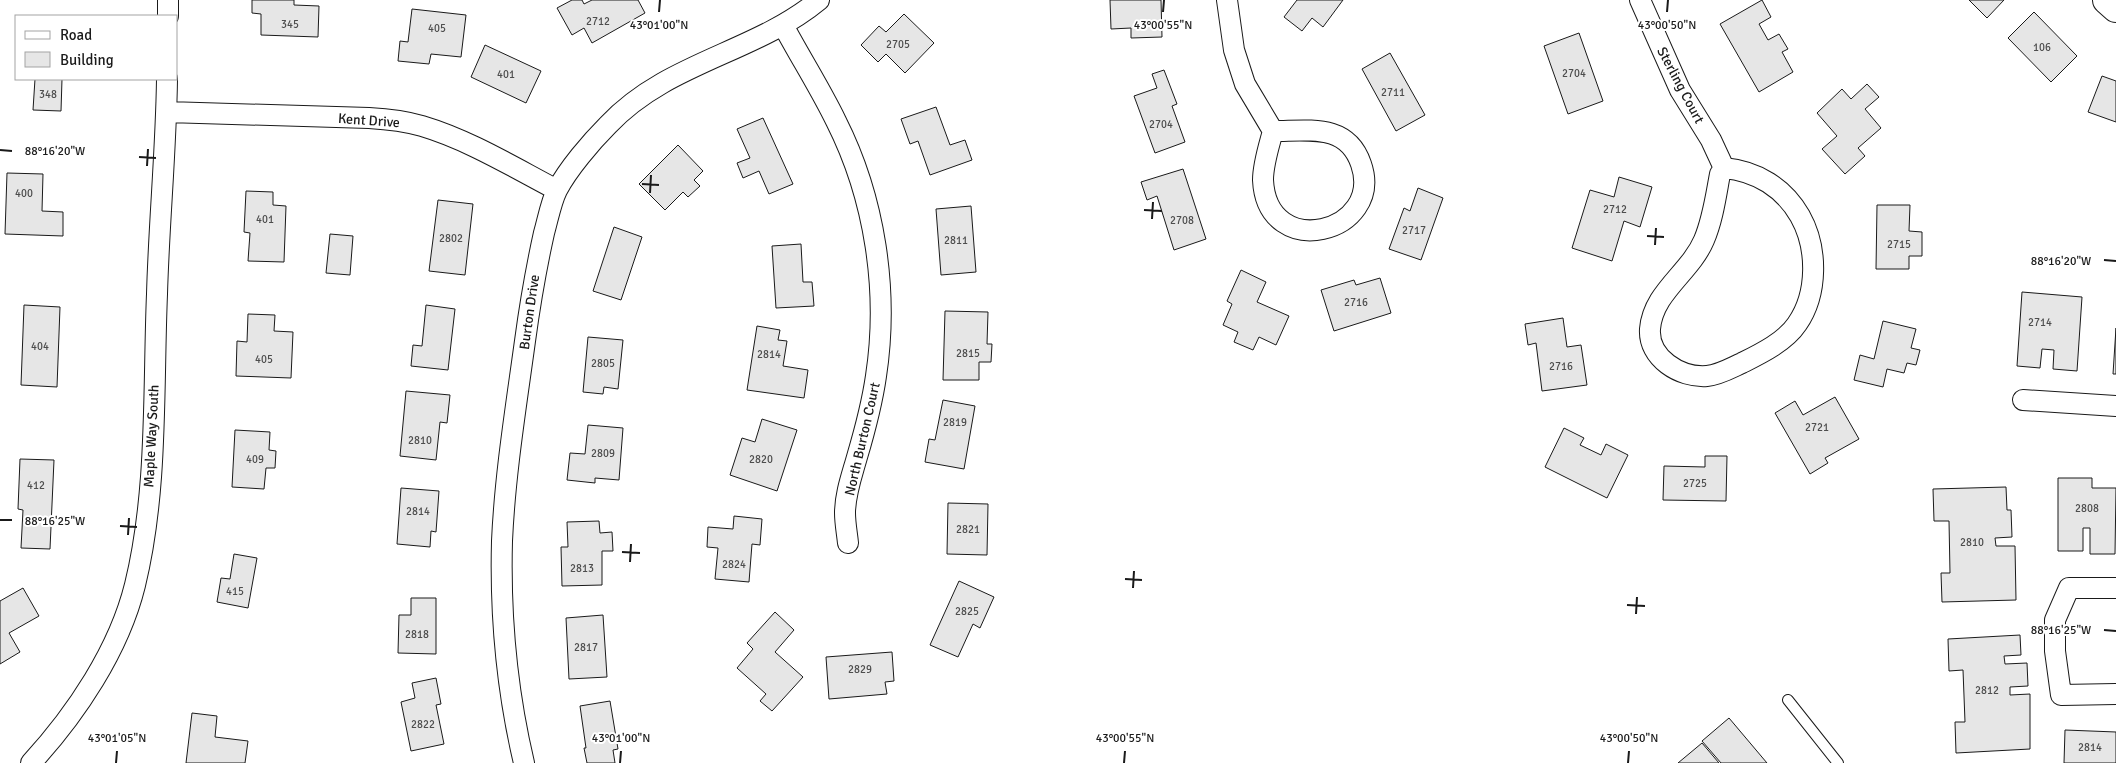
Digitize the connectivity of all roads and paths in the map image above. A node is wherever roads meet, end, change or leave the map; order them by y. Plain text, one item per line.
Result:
1 (168, 0) edge
2 (819, 0) edge
3 (1227, 0) edge
4 (1640, 0) edge
5 (2107, 0) edge
6 (2116, 8) edge
7 (168, 15) edge
8 (783, 25) junction
9 (167, 80) edge
10 (167, 112) junction
11 (1274, 131) junction
12 (1724, 168) junction
13 (557, 190) junction
14 (2022, 400) dead end
15 (2116, 406) edge
16 (848, 543) dead end
17 (2116, 588) edge
18 (2116, 694) edge
19 (1788, 700) dead end
20 (31, 763) edge
21 (524, 763) edge
22 (1838, 763) edge

1 - 7 street
2 - 8 street, Burton Drive
3 - 11 street
4 - 12 street, Sterling Court
5 - 6 street
8 - 13 street, Burton Drive
8 - 16 street, North Burton Court
9 - 10 street, Maple Way South
10 - 13 street, Kent Drive
10 - 20 street, Maple Way South
11 - 11 street
12 - 12 street
13 - 21 street, Burton Drive
14 - 15 street
17 - 18 street
19 - 22 lane

